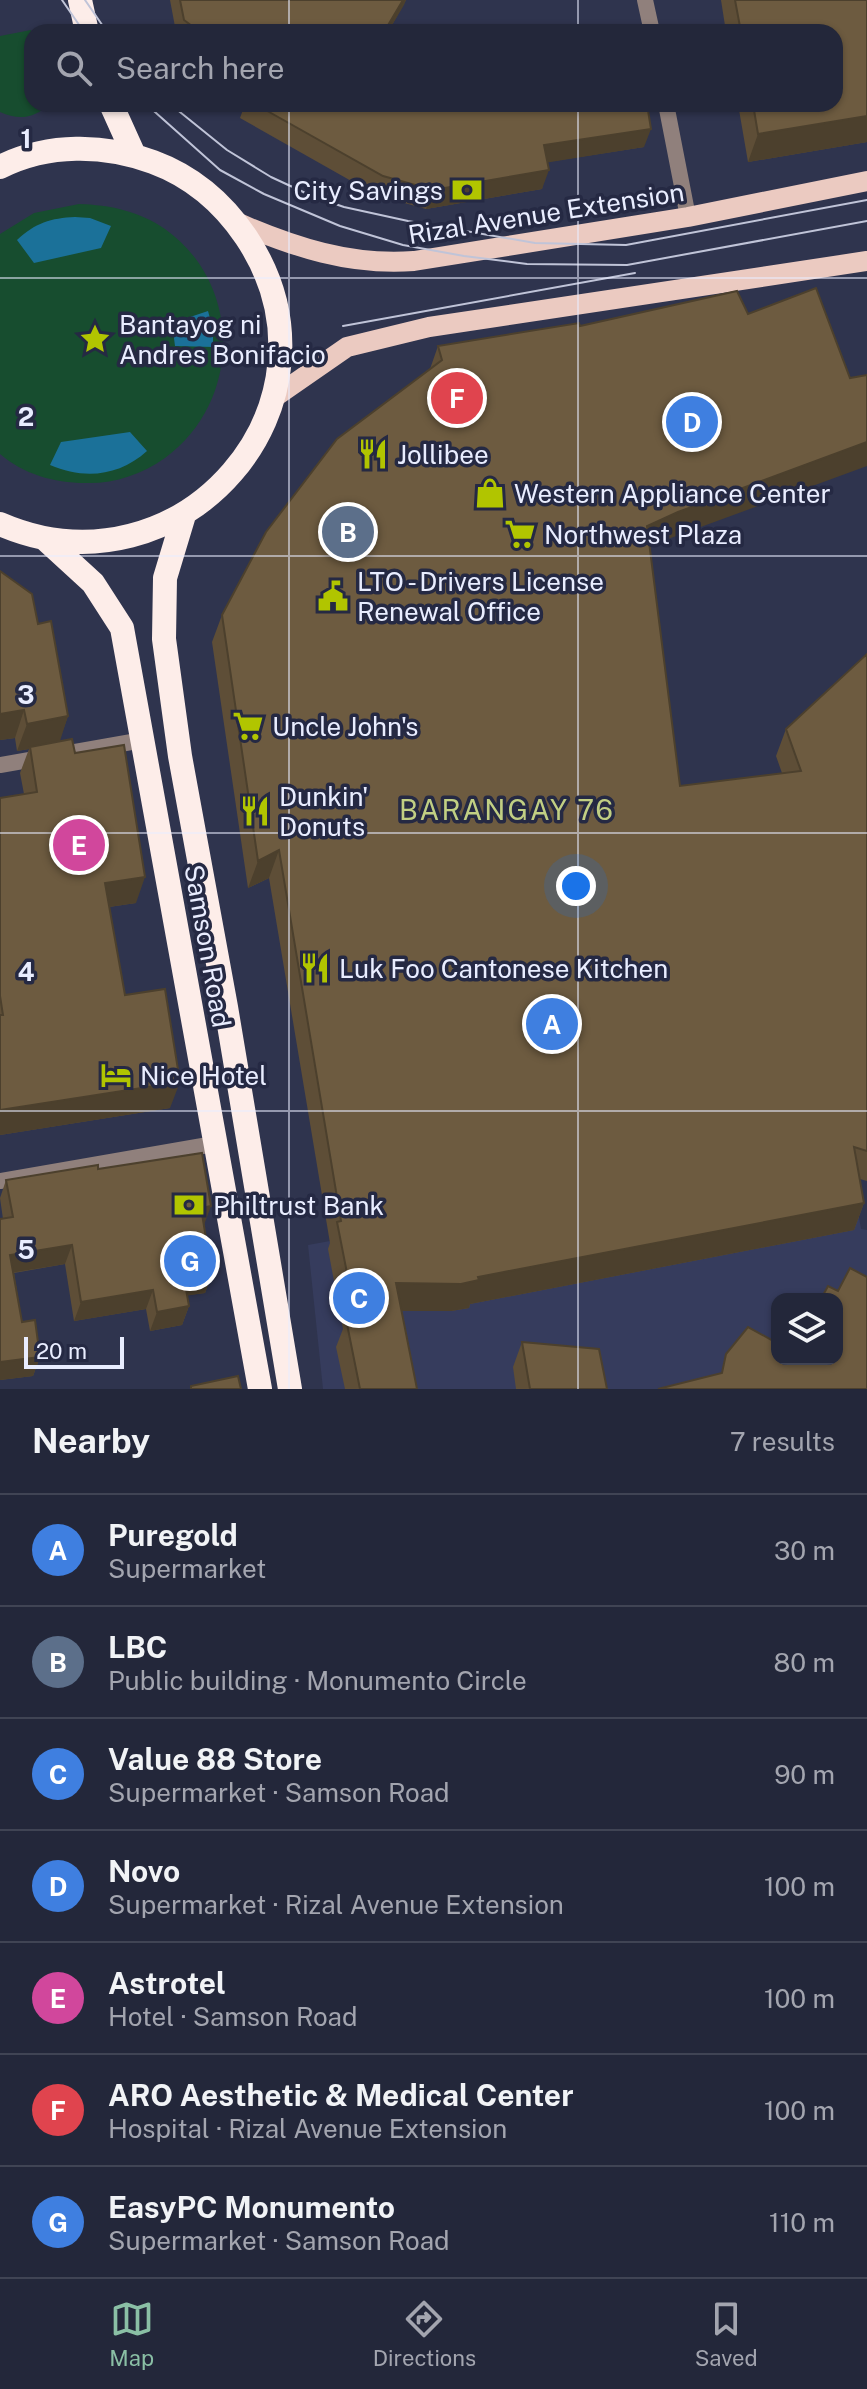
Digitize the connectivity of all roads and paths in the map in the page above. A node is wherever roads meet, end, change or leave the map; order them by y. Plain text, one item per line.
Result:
1 (80, 0) edge
2 (645, 0) edge
3 (85, 24) edge
4 (650, 24) edge
5 (115, 112) edge
6 (668, 112) edge
7 (134, 155) junction
8 (0, 167) edge
9 (867, 181) edge
10 (688, 217) junction
11 (236, 222) junction
12 (867, 261) edge
13 (272, 399) junction
14 (184, 515) junction
15 (0, 524) edge
16 (45, 539) junction
17 (143, 740) junction
18 (0, 765) edge
19 (214, 1144) junction
20 (0, 1181) edge
21 (260, 1389) edge
22 (290, 1389) edge

1 - 3 highway
2 - 4 street
5 - 7 highway
6 - 10 street
7 - 8 highway
7 - 11 highway
9 - 10 main road, Rizal Avenue Extension
10 - 11 main road, Rizal Avenue Extension
11 - 13 highway
12 - 13 main road
13 - 14 highway
14 - 16 highway
14 - 22 highway, Samson Road
15 - 16 highway
16 - 17 highway, Samson Road
17 - 18 street
17 - 19 highway, Samson Road
19 - 20 street
19 - 21 highway, Samson Road

